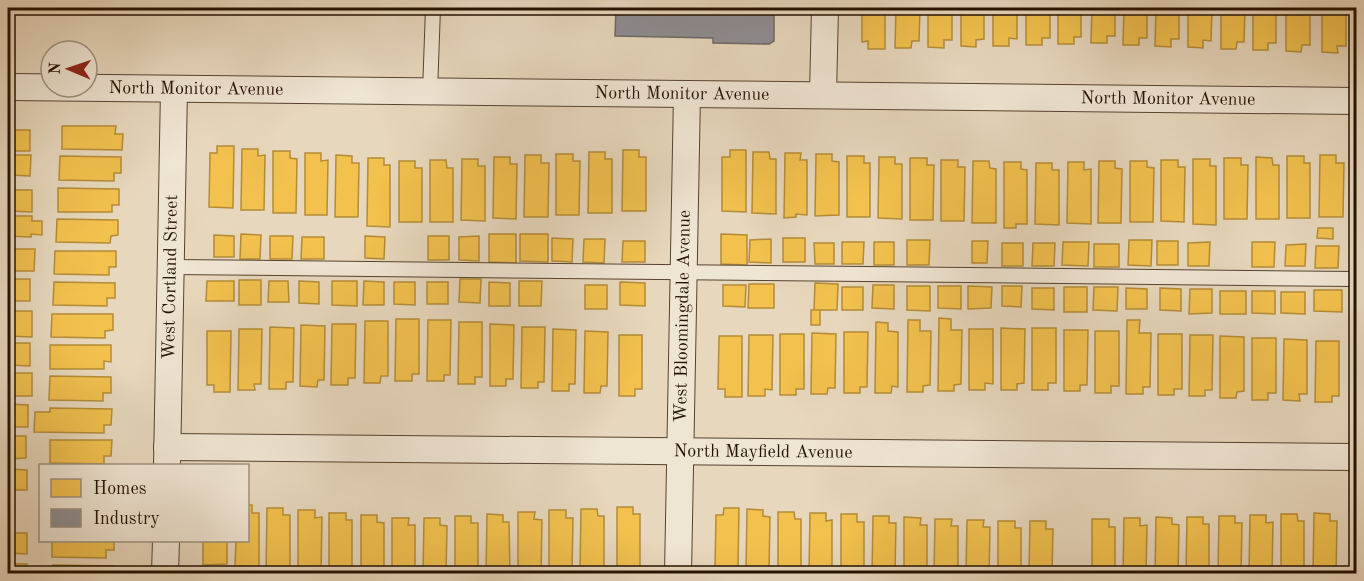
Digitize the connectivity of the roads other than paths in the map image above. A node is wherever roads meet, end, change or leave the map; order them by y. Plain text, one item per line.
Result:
1 (432, 8) edge
2 (825, 8) edge
3 (8, 87) edge
4 (174, 89) junction
5 (430, 92) junction
6 (687, 94) junction
7 (823, 95) junction
8 (1356, 101) edge
9 (170, 267) junction
10 (683, 273) junction
11 (1356, 279) edge
12 (680, 451) junction
13 (167, 456) edge
14 (1356, 457) edge
15 (166, 542) edge
16 (165, 573) edge
17 (678, 573) edge

1 - 5 lane
2 - 7 street
3 - 4 street, North Monitor Avenue
4 - 5 street, North Monitor Avenue
4 - 9 street, West Cortland Street
5 - 6 street, North Monitor Avenue
6 - 7 street, North Monitor Avenue
6 - 10 street, West Bloomingdale Avenue
7 - 8 street, North Monitor Avenue
9 - 10 lane
9 - 13 street, West Cortland Street
10 - 11 lane
10 - 12 street, West Bloomingdale Avenue
12 - 13 street, North Mayfield Avenue
12 - 14 street, North Mayfield Avenue
12 - 17 street, West Bloomingdale Avenue
15 - 16 street

